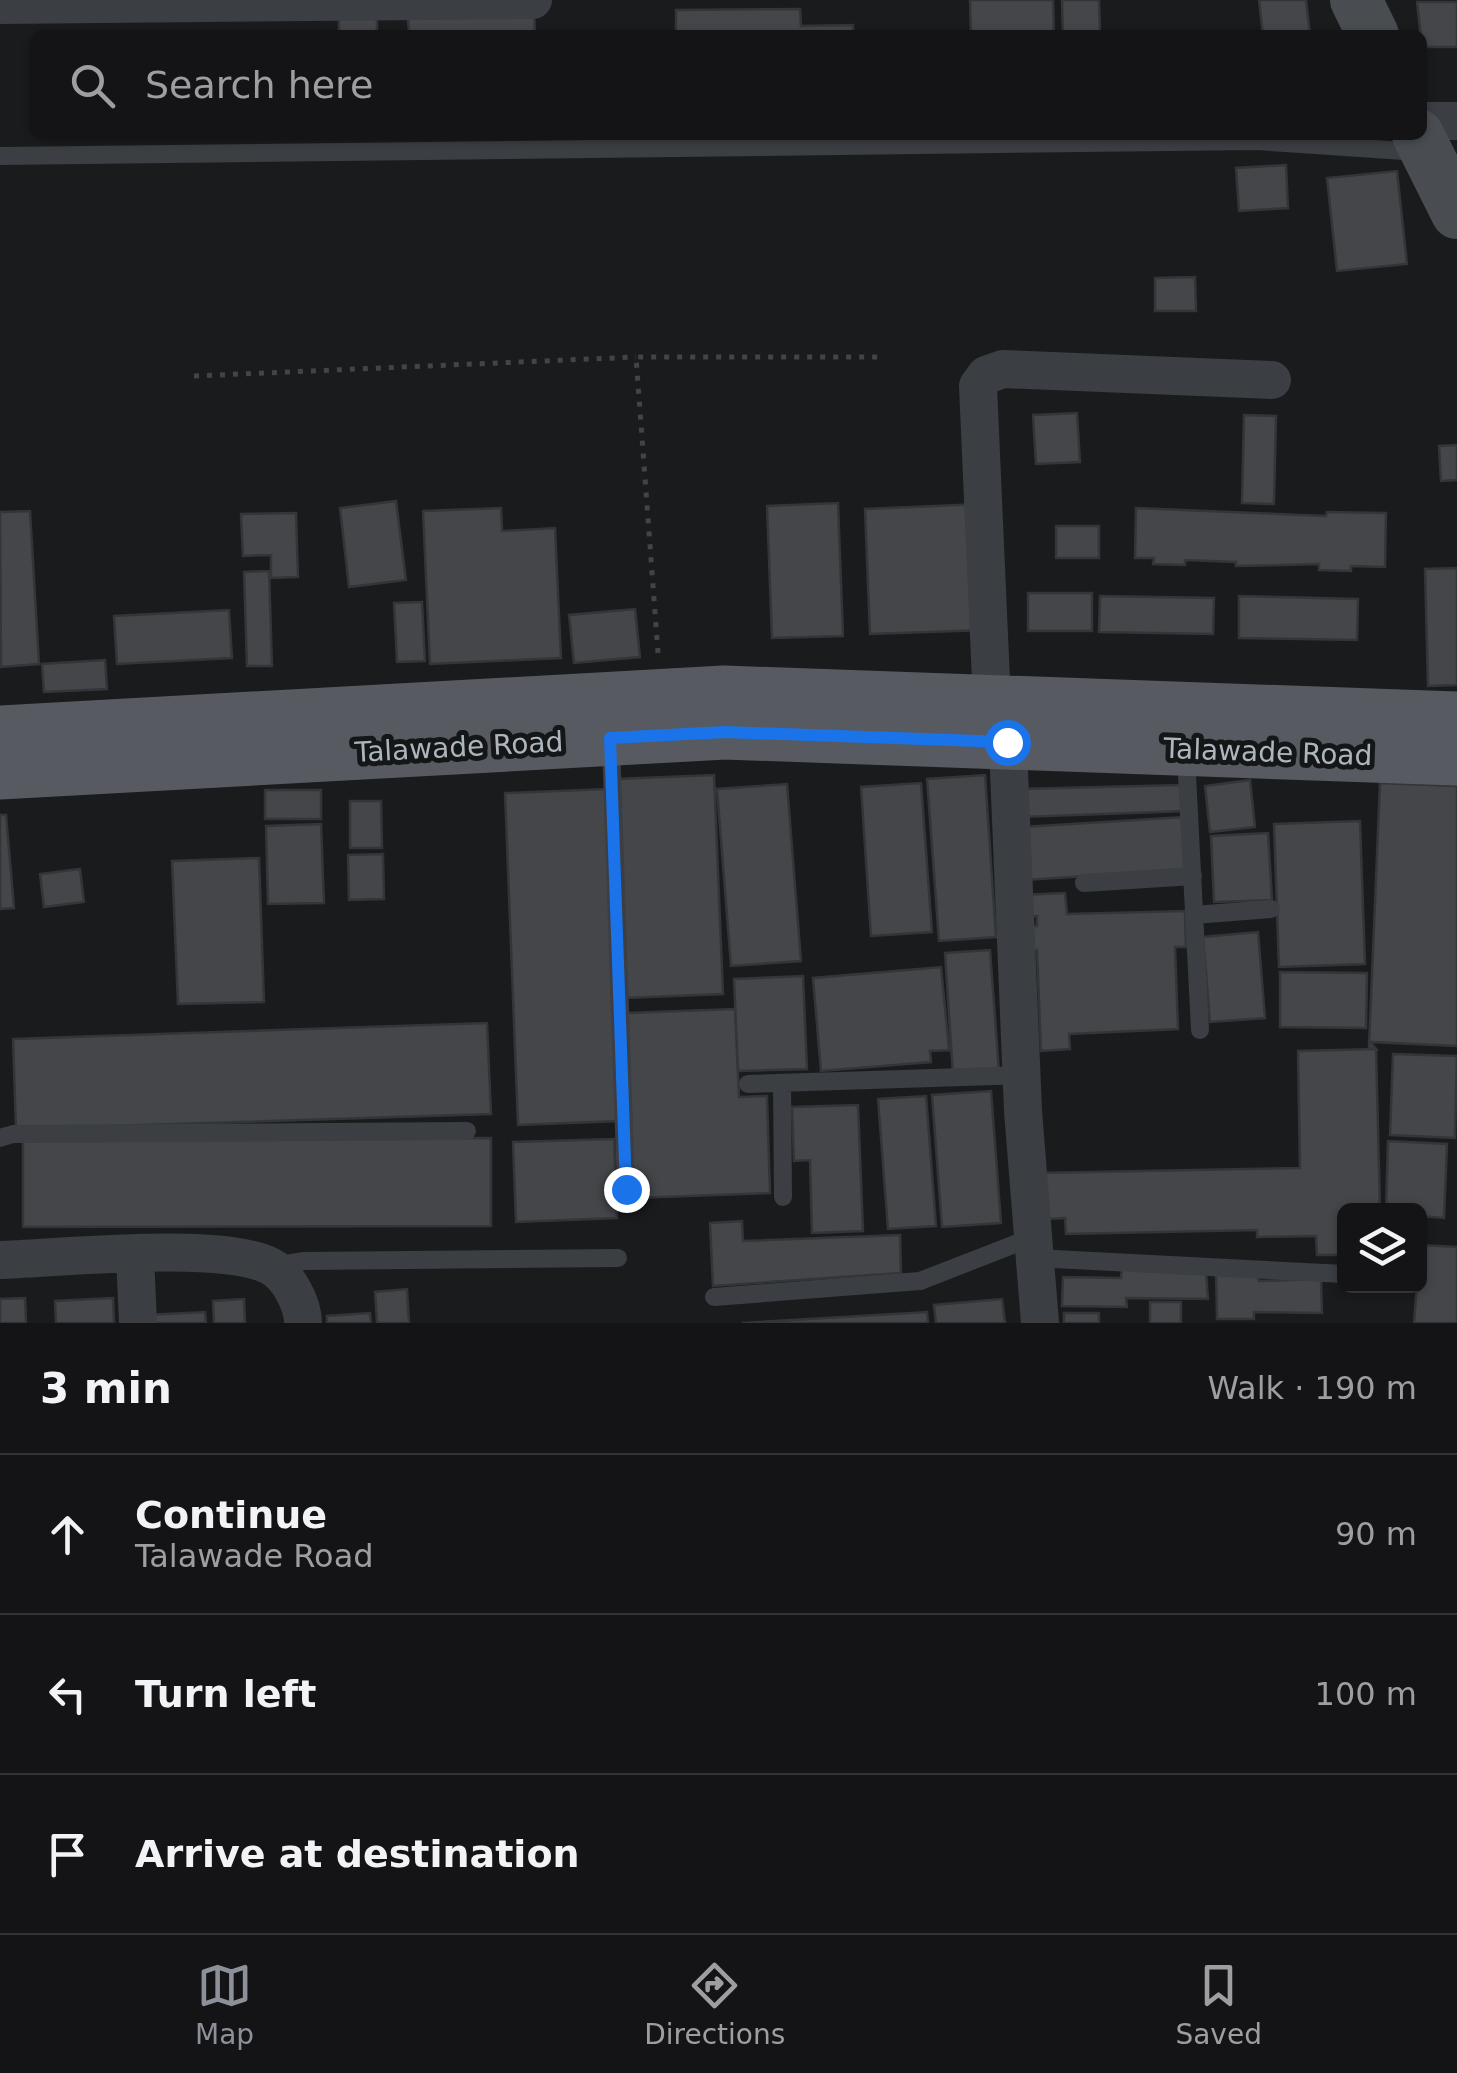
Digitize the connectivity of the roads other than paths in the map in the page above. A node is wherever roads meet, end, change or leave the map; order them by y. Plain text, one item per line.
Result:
1 (532, 0) edge
2 (1356, 0) edge
3 (1386, 0) edge
4 (0, 5) edge
5 (1371, 30) edge
6 (1430, 132) edge
7 (1275, 140) edge
8 (0, 156) edge
9 (1457, 213) edge
10 (1272, 380) dead end
11 (688, 708) junction
12 (1002, 716) junction
13 (1457, 719) edge
14 (1186, 729) junction
15 (0, 732) edge
16 (610, 738) junction
17 (1457, 758) edge
18 (0, 772) edge
19 (1192, 876) junction
20 (1084, 883) dead end
21 (1271, 909) dead end
22 (1194, 916) junction
23 (1200, 1030) dead end
24 (1022, 1075) junction
25 (782, 1083) junction
26 (748, 1084) dead end
27 (467, 1130) dead end
28 (0, 1138) edge
29 (626, 1189) dead end
30 (783, 1197) dead end
31 (1034, 1248) junction
32 (135, 1256) junction
33 (618, 1258) dead end
34 (0, 1260) edge
35 (272, 1266) junction
36 (1337, 1273) edge
37 (714, 1297) dead end
38 (138, 1323) edge
39 (303, 1323) edge
40 (1040, 1323) edge

1 - 4 street
2 - 3 street
2 - 5 street
6 - 9 street
7 - 8 lane
10 - 12 street
11 - 12 main road, Talawade Road
11 - 15 main road, Talawade Road
11 - 16 main road, Talawade Road
12 - 14 main road, Talawade Road
12 - 24 street
13 - 14 main road, Talawade Road
14 - 17 main road, Talawade Road
14 - 19 lane
16 - 18 main road, Talawade Road
16 - 29 lane
19 - 20 lane
19 - 22 lane
21 - 22 lane
22 - 23 lane
24 - 25 lane
24 - 31 street
25 - 26 lane
25 - 30 lane
27 - 28 lane
31 - 36 lane
31 - 37 lane
31 - 40 street
32 - 34 street
32 - 35 street
32 - 38 street
33 - 35 lane
35 - 39 street

